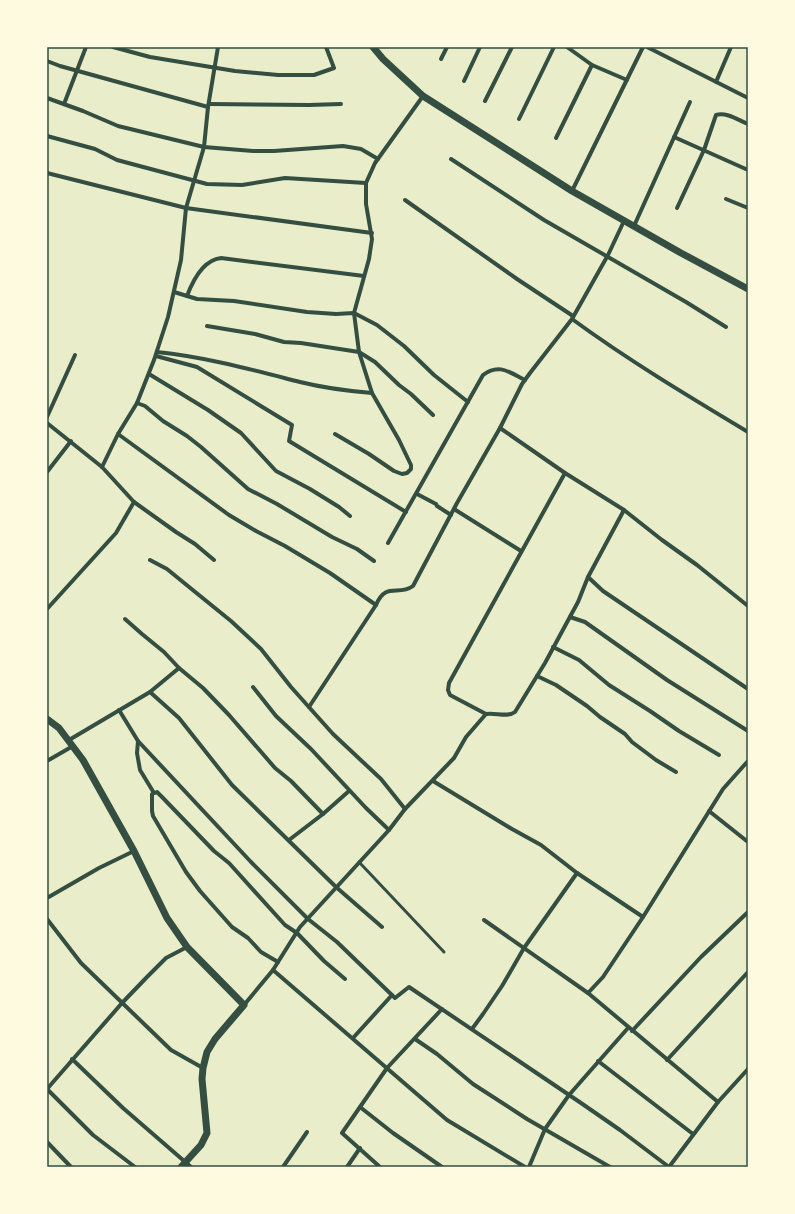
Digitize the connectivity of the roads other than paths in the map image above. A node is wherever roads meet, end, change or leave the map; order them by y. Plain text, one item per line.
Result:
1 (86, 47) edge
2 (113, 47) edge
3 (218, 47) edge
4 (326, 47) edge
5 (373, 47) edge
6 (447, 47) edge
7 (480, 47) edge
8 (512, 47) edge
9 (554, 47) edge
10 (567, 47) edge
11 (643, 47) edge
12 (647, 47) edge
13 (731, 47) edge
14 (123, 48) edge
15 (441, 59) dead end
16 (47, 61) edge
17 (592, 65) junction
18 (215, 68) junction
19 (77, 71) junction
20 (628, 80) junction
21 (464, 81) dead end
22 (716, 82) junction
23 (423, 96) junction
24 (47, 98) edge
25 (748, 98) edge
26 (485, 101) dead end
27 (690, 102) dead end
28 (64, 104) junction
29 (341, 104) dead end
30 (208, 106) junction
31 (519, 119) dead end
32 (748, 124) edge
33 (47, 136) edge
34 (674, 137) junction
35 (556, 138) dead end
36 (204, 147) junction
37 (704, 150) junction
38 (378, 158) junction
39 (451, 159) dead end
40 (748, 170) edge
41 (47, 173) edge
42 (194, 180) junction
43 (366, 183) junction
44 (572, 191) junction
45 (726, 198) dead end
46 (405, 200) dead end
47 (186, 208) junction
48 (677, 208) dead end
49 (748, 208) edge
50 (625, 220) junction
51 (634, 226) junction
52 (372, 233) junction
53 (608, 256) junction
54 (364, 276) junction
55 (748, 289) edge
56 (174, 292) junction
57 (187, 296) junction
58 (354, 313) junction
59 (573, 317) junction
60 (207, 326) dead end
61 (726, 327) dead end
62 (359, 352) junction
63 (156, 354) junction
64 (75, 355) dead end
65 (149, 374) junction
66 (525, 380) junction
67 (372, 393) junction
68 (468, 402) junction
69 (137, 403) junction
70 (434, 414) dead end
71 (47, 417) edge
72 (47, 423) edge
73 (500, 428) junction
74 (748, 432) edge
75 (118, 434) junction
76 (335, 434) dead end
77 (71, 441) junction
78 (102, 467) junction
79 (47, 472) edge
80 (565, 473) junction
81 (417, 494) junction
82 (134, 502) junction
83 (454, 509) junction
84 (624, 510) junction
85 (406, 512) junction
86 (451, 515) junction
87 (350, 516) dead end
88 (388, 543) dead end
89 (522, 551) junction
90 (150, 560) dead end
91 (214, 560) dead end
92 (374, 562) dead end
93 (588, 577) junction
94 (376, 605) junction
95 (748, 606) edge
96 (47, 609) edge
97 (570, 617) junction
98 (125, 619) dead end
99 (553, 647) junction
100 (179, 668) junction
101 (537, 676) junction
102 (253, 687) dead end
103 (748, 689) edge
104 (150, 692) junction
105 (309, 707) junction
106 (119, 710) junction
107 (486, 714) junction
108 (47, 719) edge
109 (748, 731) edge
110 (138, 741) junction
111 (71, 743) junction
112 (719, 755) dead end
113 (47, 761) edge
114 (748, 761) edge
115 (676, 772) dead end
116 (433, 781) junction
117 (349, 791) junction
118 (154, 793) junction
119 (405, 809) junction
120 (709, 811) junction
121 (323, 814) junction
122 (389, 830) junction
123 (289, 840) junction
124 (748, 842) edge
125 (134, 851) junction
126 (359, 862) junction
127 (577, 873) junction
128 (336, 887) junction
129 (47, 898) edge
130 (748, 912) edge
131 (643, 917) junction
132 (47, 919) edge
133 (308, 919) junction
134 (484, 920) dead end
135 (382, 927) dead end
136 (297, 933) junction
137 (187, 946) junction
138 (524, 948) junction
139 (444, 952) dead end
140 (278, 962) junction
141 (273, 970) junction
142 (748, 972) edge
143 (345, 979) dead end
144 (588, 994) junction
145 (392, 995) junction
146 (122, 1003) junction
147 (244, 1005) junction
148 (442, 1009) junction
149 (472, 1029) junction
150 (630, 1029) junction
151 (353, 1038) junction
152 (415, 1039) junction
153 (72, 1059) junction
154 (667, 1060) junction
155 (598, 1061) junction
156 (203, 1068) junction
157 (387, 1068) junction
158 (748, 1069) edge
159 (47, 1089) edge
160 (569, 1095) junction
161 (718, 1102) junction
162 (360, 1107) junction
163 (544, 1129) junction
164 (307, 1132) dead end
165 (693, 1134) junction
166 (47, 1142) edge
167 (360, 1148) junction
168 (182, 1165) edge
169 (71, 1167) edge
170 (135, 1167) edge
171 (191, 1167) edge
172 (283, 1167) edge
173 (347, 1167) edge
174 (380, 1167) edge
175 (442, 1167) edge
176 (525, 1167) edge
177 (529, 1167) edge
178 (610, 1167) edge
179 (669, 1167) edge

1 - 19 street
2 - 14 street
3 - 18 street
4 - 18 street
5 - 23 street
6 - 15 street
7 - 21 street
8 - 26 street
9 - 31 street
10 - 17 street
11 - 20 street
12 - 22 street
13 - 22 street
14 - 18 street
16 - 19 street
17 - 20 street
17 - 35 street
18 - 30 street
19 - 28 street
19 - 30 street
20 - 44 street
22 - 25 street
23 - 38 street
23 - 44 street
24 - 28 street
27 - 34 street
28 - 36 street
29 - 30 street
30 - 36 street
32 - 37 street
33 - 42 street
34 - 37 street
34 - 51 street
36 - 38 street
36 - 42 street
37 - 40 street
37 - 48 street
38 - 43 street
39 - 53 street
41 - 47 street
42 - 43 street
42 - 47 street
43 - 52 street
44 - 50 street
45 - 49 street
46 - 59 street
47 - 52 street
47 - 56 street
50 - 51 street
50 - 53 street
51 - 55 street
52 - 54 street
53 - 59 street
53 - 61 street
54 - 57 street
54 - 58 street
56 - 57 street
56 - 63 street
57 - 58 street
58 - 62 street
58 - 68 street
59 - 66 street
59 - 74 street
60 - 62 street
62 - 67 street
62 - 70 street
63 - 65 street
63 - 67 street
63 - 85 street
64 - 71 street
65 - 69 street
65 - 87 street
66 - 68 street
66 - 73 street
67 - 76 street
68 - 81 street
69 - 75 street
69 - 92 street
72 - 77 street
73 - 80 street
73 - 83 street
75 - 78 street
75 - 94 street
77 - 78 street
77 - 79 street
78 - 82 street
80 - 84 street
80 - 89 street
81 - 85 street
81 - 86 street
82 - 91 street
82 - 96 street
83 - 86 street
83 - 89 street
84 - 93 street
84 - 95 street
85 - 88 street
86 - 94 street
89 - 107 street
90 - 105 street
93 - 97 street
93 - 103 street
94 - 105 street
97 - 99 street
97 - 109 street
98 - 100 street
99 - 101 street
99 - 112 street
100 - 104 street
100 - 121 street
101 - 107 street
101 - 115 street
102 - 117 street
104 - 106 street
104 - 123 street
105 - 119 street
106 - 110 street
106 - 111 street
107 - 116 street
108 - 111 street
110 - 118 street
110 - 133 street
111 - 113 street
111 - 125 street
114 - 120 street
116 - 119 street
116 - 127 street
117 - 121 street
117 - 122 street
118 - 136 street
118 - 140 street
119 - 122 street
120 - 124 street
120 - 131 street
121 - 123 street
122 - 126 street
123 - 128 street
125 - 129 street
125 - 137 street
126 - 128 street
126 - 139 lane
127 - 131 street
127 - 138 street
128 - 133 street
128 - 135 street
130 - 150 street
131 - 144 street
132 - 146 street
133 - 136 street
133 - 145 street
134 - 138 street
136 - 140 street
136 - 143 street
137 - 146 street
137 - 147 street
138 - 144 street
138 - 149 street
140 - 141 street
141 - 147 street
141 - 151 street
142 - 154 street
144 - 150 street
145 - 148 street
145 - 151 street
146 - 153 street
146 - 156 street
147 - 156 street
148 - 149 street
148 - 152 street
149 - 160 street
150 - 154 street
150 - 155 street
151 - 157 street
152 - 157 street
152 - 163 street
153 - 159 street
153 - 168 street
154 - 161 street
155 - 160 street
155 - 165 street
156 - 168 street
157 - 162 street
157 - 176 street
158 - 161 street
159 - 170 street
160 - 163 street
160 - 179 street
161 - 165 street
162 - 167 street
162 - 175 street
163 - 177 street
163 - 178 street
164 - 172 street
165 - 179 street
166 - 169 street
167 - 173 street
167 - 174 street
168 - 171 street

